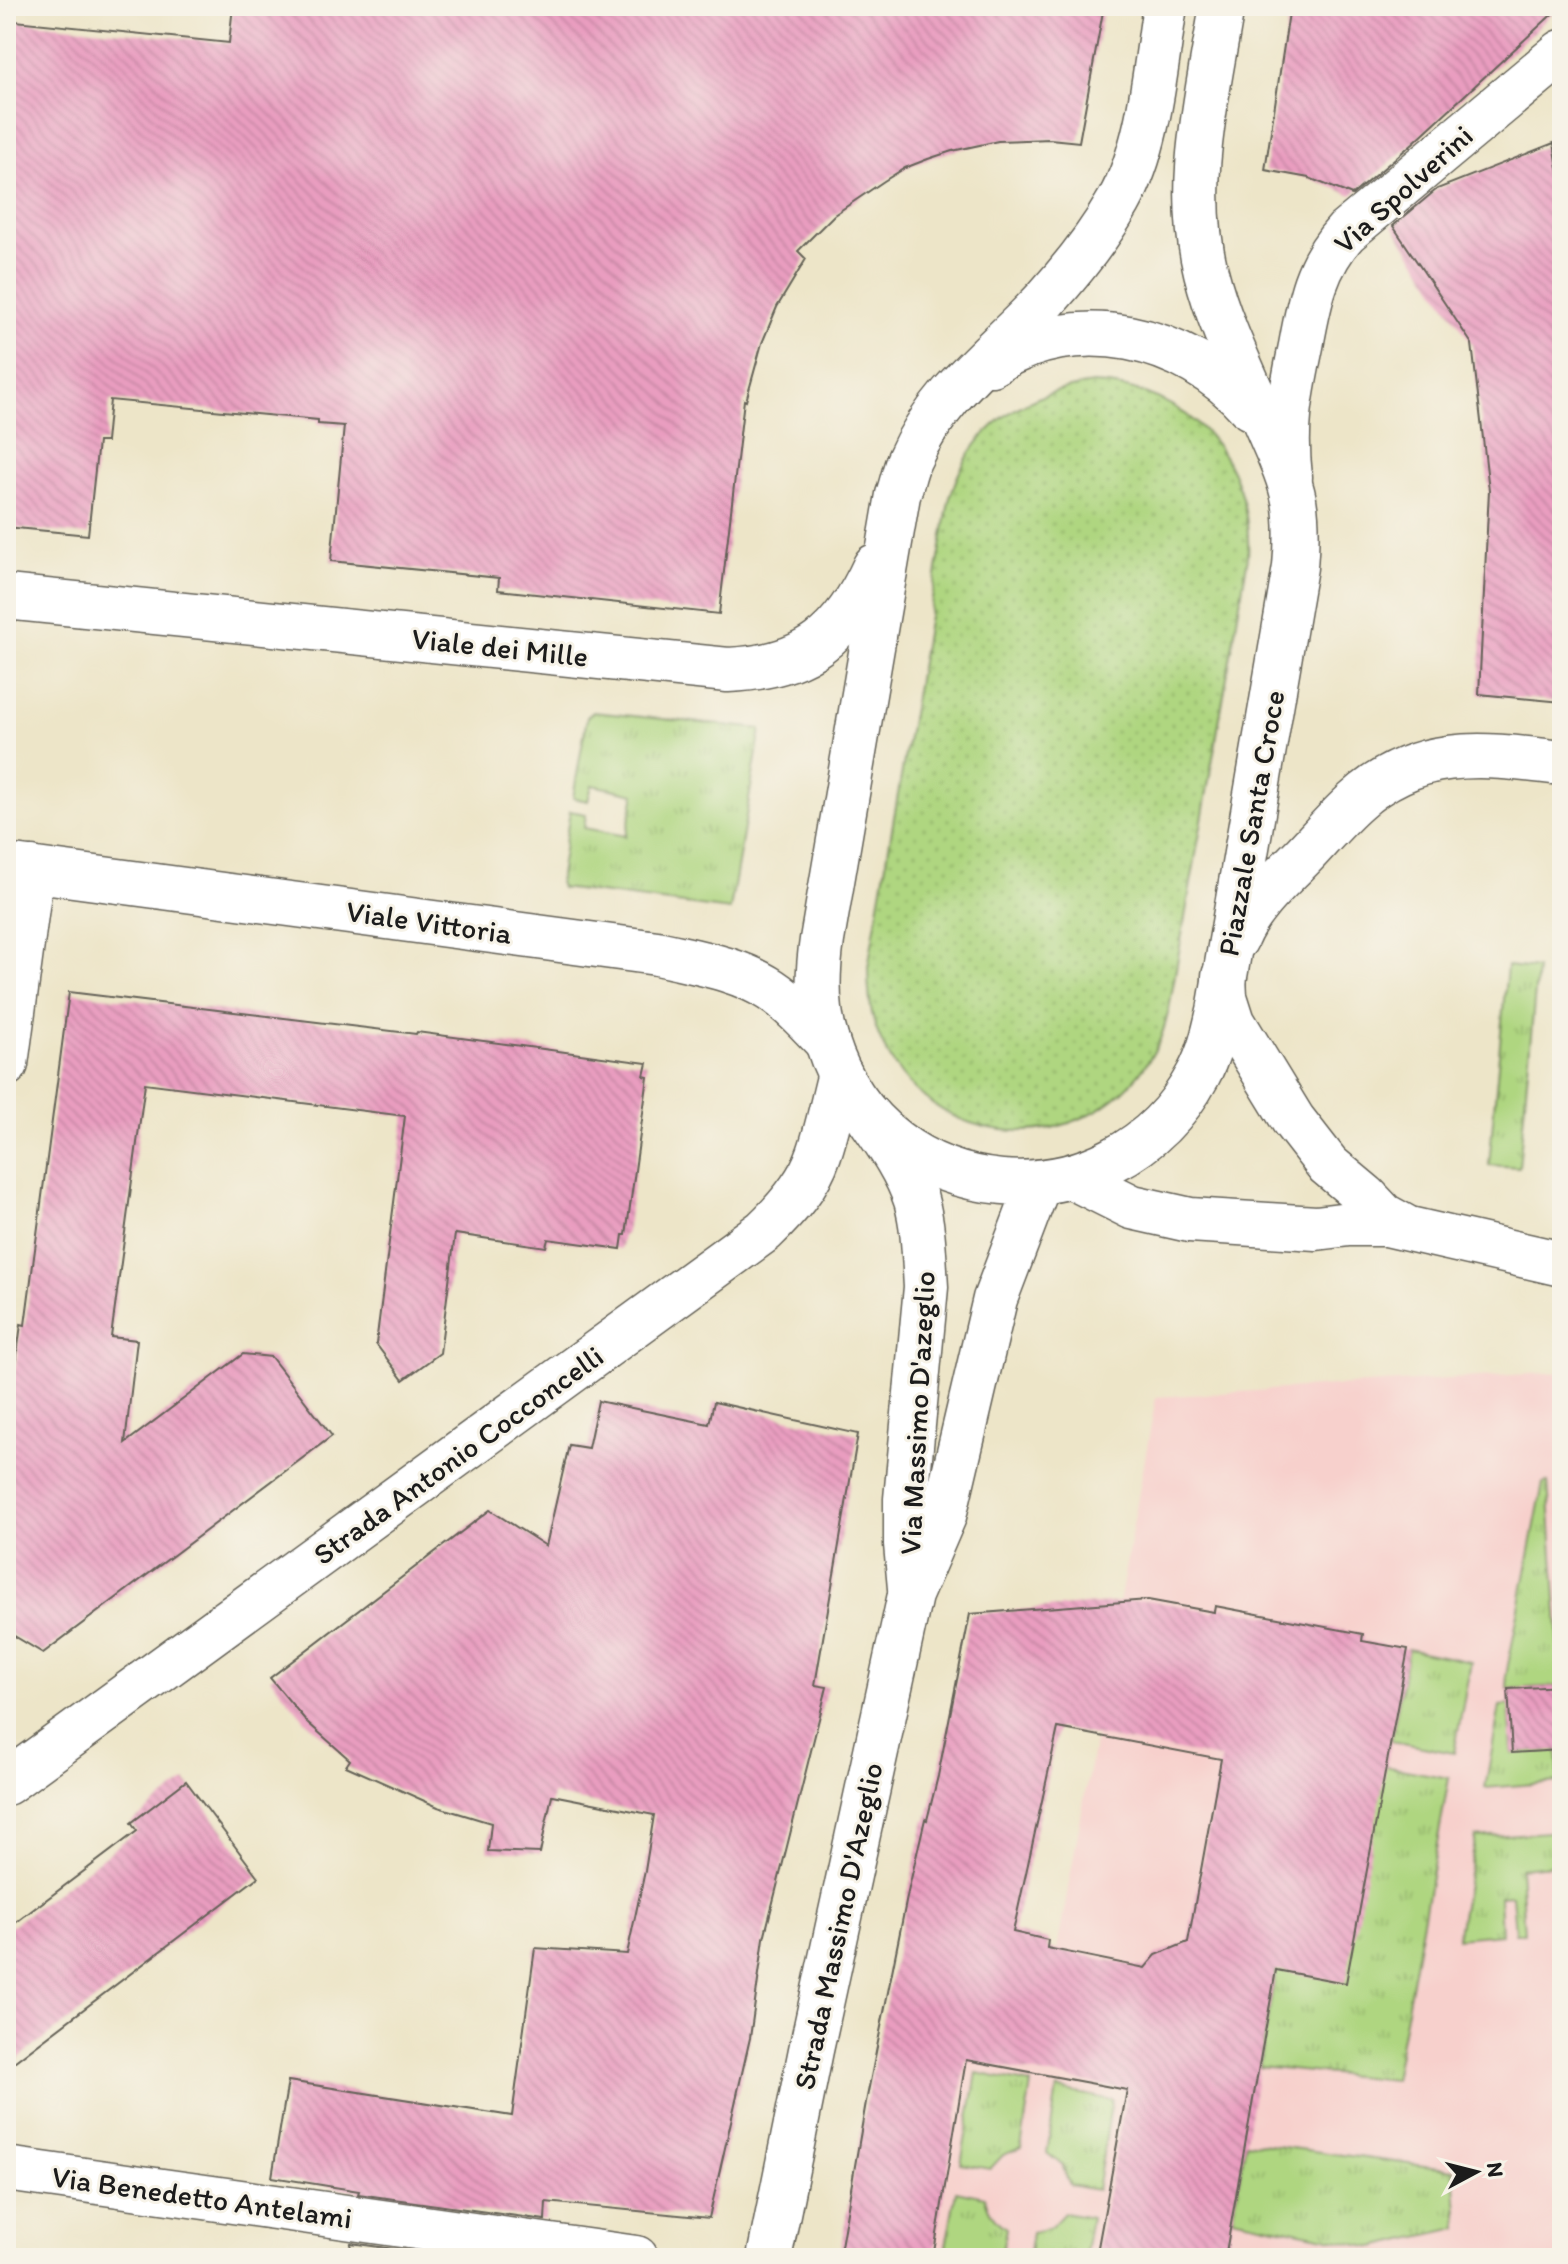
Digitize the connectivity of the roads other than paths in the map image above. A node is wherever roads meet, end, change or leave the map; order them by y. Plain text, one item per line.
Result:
1 (1165, 6) edge
2 (1222, 6) edge
3 (1562, 52) edge
4 (943, 403) junction
5 (1273, 442) junction
6 (898, 495) junction
7 (1294, 503) junction
8 (6, 597) edge
9 (1562, 763) edge
10 (19, 867) edge
11 (1224, 976) junction
12 (6, 1064) edge
13 (842, 1073) junction
14 (1072, 1175) junction
15 (1403, 1226) junction
16 (1562, 1264) edge
17 (910, 1595) junction
18 (26, 1748) edge
19 (6, 1783) edge
20 (6, 2169) edge
21 (636, 2258) edge
22 (769, 2258) edge

1 - 4 main road
2 - 5 main road
3 - 7 main road, Via Spolverini
4 - 5 main road
4 - 6 main road
5 - 7 main road, Piazzale Santa Croce
6 - 8 main road, Viale dei Mille
6 - 13 main road
7 - 11 main road, Piazzale Santa Croce
9 - 11 main road
10 - 12 main road
10 - 13 main road, Viale Vittoria
11 - 14 main road, Piazzale Santa Croce
11 - 15 main road
13 - 14 main road
13 - 17 main road, Via Massimo D'azeglio
13 - 18 main road, Strada Antonio Cocconcelli
14 - 15 main road
14 - 17 main road, Via Massimo D'azeglio
15 - 16 main road
17 - 22 main road, Strada Massimo D'Azeglio
18 - 19 main road, Strada Antonio Cocconcelli
20 - 21 main road, Via Benedetto Antelami

